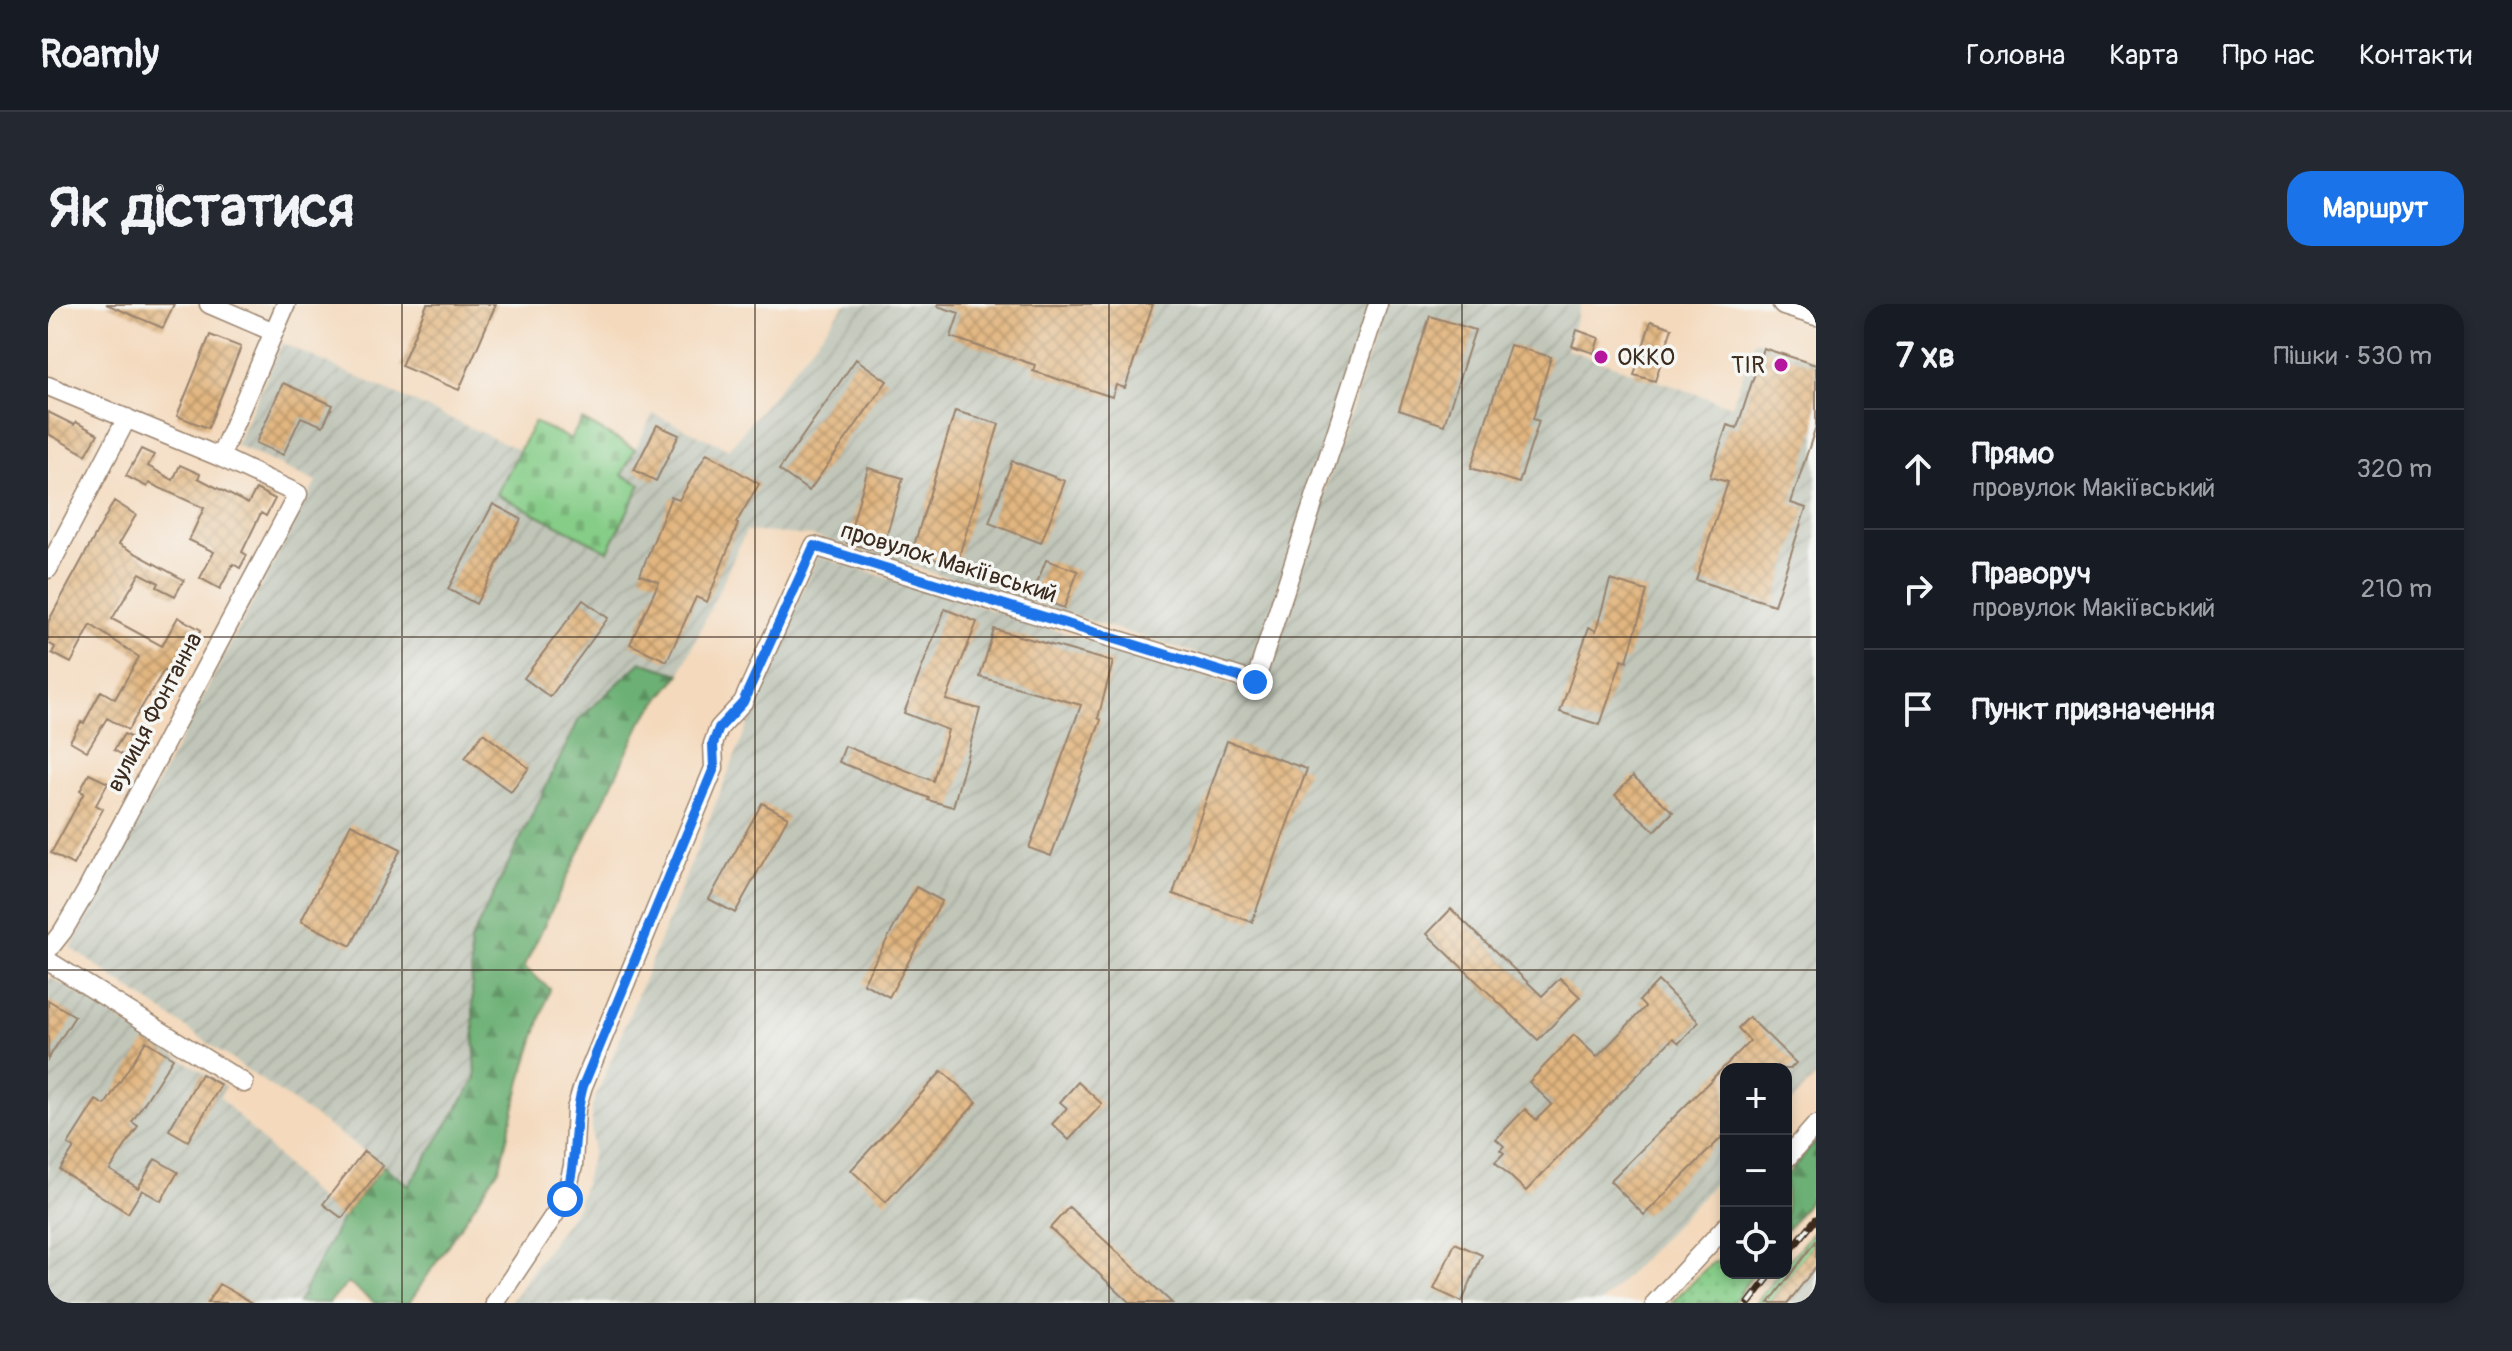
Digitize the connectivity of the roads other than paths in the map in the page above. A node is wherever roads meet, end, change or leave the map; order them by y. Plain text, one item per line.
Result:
1 (209, 304) edge
2 (286, 304) edge
3 (1378, 304) edge
4 (1784, 304) edge
5 (1816, 314) edge
6 (274, 332) junction
7 (48, 386) edge
8 (127, 418) junction
9 (220, 457) junction
10 (48, 569) edge
11 (48, 950) edge
12 (48, 961) edge
13 (244, 1083) dead end
14 (1816, 1125) edge
15 (1792, 1152) edge
16 (1720, 1233) edge
17 (495, 1303) edge
18 (1655, 1303) edge

1 - 6 street
2 - 6 street
3 - 17 street, провулок Макіївський
4 - 5 street
6 - 9 street
7 - 8 street
8 - 9 street
8 - 10 street
9 - 11 street, вулиця Фонтанна
12 - 13 street
14 - 15 street
16 - 18 street

